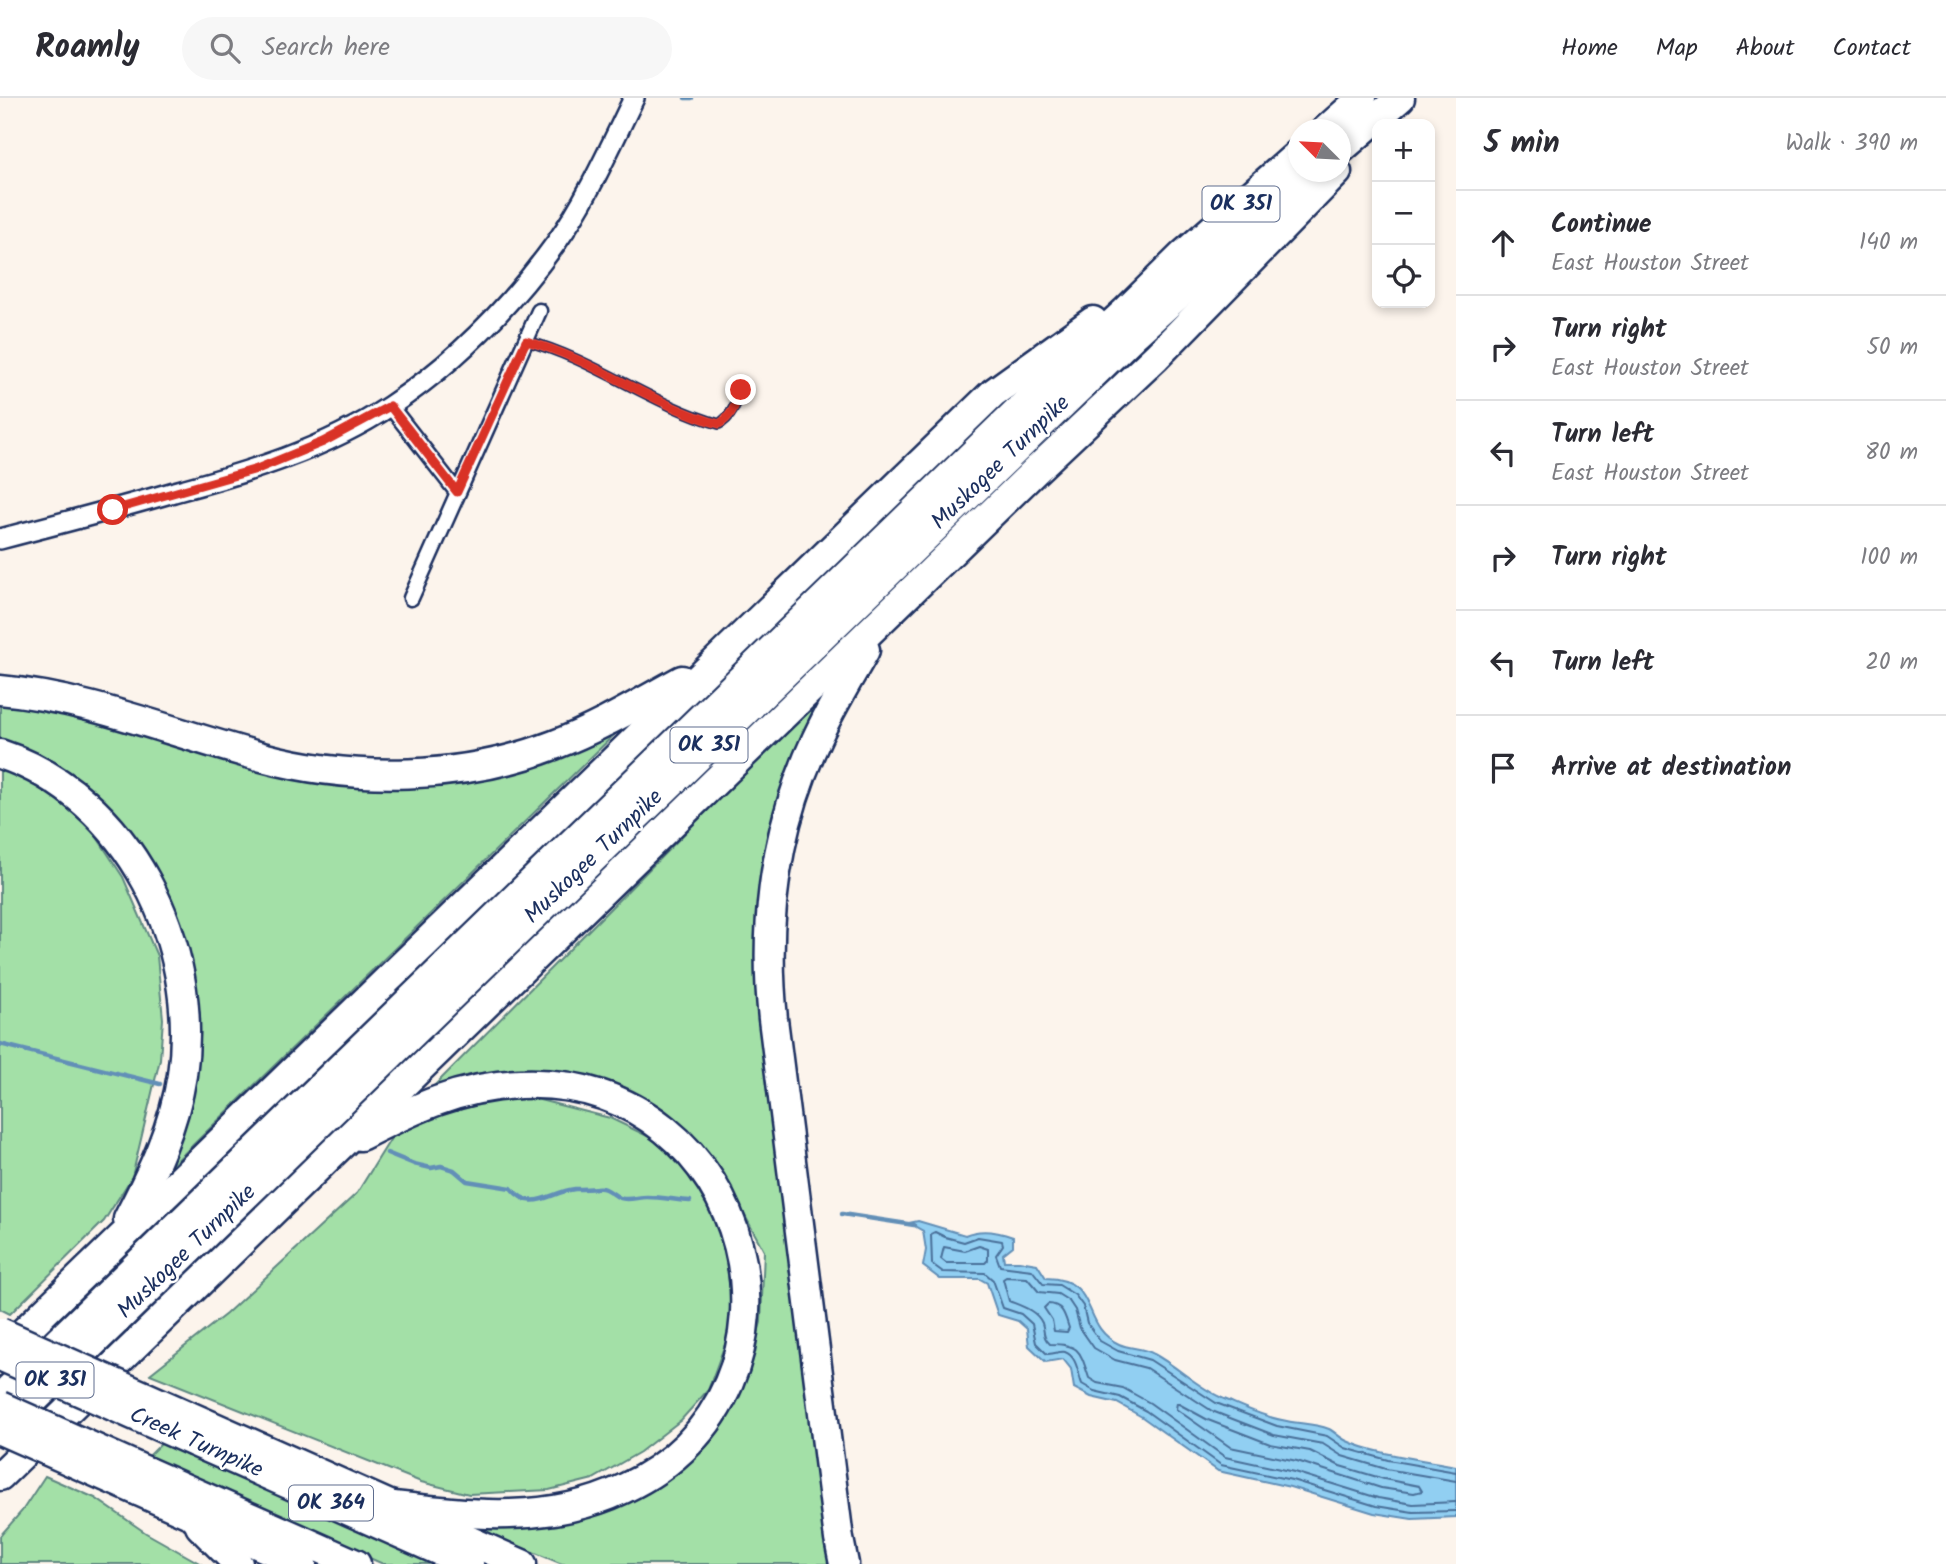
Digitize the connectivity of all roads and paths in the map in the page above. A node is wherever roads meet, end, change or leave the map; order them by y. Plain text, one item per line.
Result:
1 (634, 98) edge
2 (1362, 98) edge
3 (1400, 98) edge
4 (1409, 98) edge
5 (1338, 119) edge
6 (1389, 119) edge
7 (1372, 136) edge
8 (1351, 140) edge
9 (1351, 158) edge
10 (1288, 163) edge
11 (1304, 182) edge
12 (1327, 182) edge
13 (1183, 255) junction
14 (539, 311) dead end
15 (526, 341) junction
16 (741, 390) dead end
17 (390, 406) junction
18 (457, 492) junction
19 (0, 539) edge
20 (411, 598) dead end
21 (883, 621) junction
22 (718, 660) junction
23 (0, 690) edge
24 (0, 754) edge
25 (336, 1149) junction
26 (117, 1241) junction
27 (0, 1332) edge
28 (0, 1355) edge
29 (0, 1398) edge
30 (0, 1406) edge
31 (0, 1431) edge
32 (198, 1432) junction
33 (0, 1476) edge
34 (142, 1481) junction
35 (393, 1506) junction
36 (188, 1514) junction
37 (238, 1564) edge
38 (302, 1564) edge
39 (356, 1564) edge
40 (468, 1564) edge
41 (522, 1564) edge
42 (844, 1564) edge

1 - 17 street
2 - 5 highway
3 - 8 highway
4 - 6 highway
7 - 9 highway
10 - 13 highway, Muskogee Turnpike / OK 351
11 - 31 highway, Muskogee Turnpike / OK 351
12 - 21 highway
13 - 22 highway
13 - 29 highway, Muskogee Turnpike / OK 351
14 - 15 street
15 - 16 lane
15 - 18 street
17 - 18 street
17 - 19 street
18 - 20 street
21 - 25 highway
21 - 42 highway
22 - 23 highway
22 - 26 highway
24 - 26 highway
25 - 33 highway
25 - 35 highway
26 - 28 highway
27 - 32 highway, bridge
28 - 32 highway, Creek Turnpike / OK 364, bridge
30 - 34 highway, Creek Turnpike / OK 364, bridge
31 - 34 highway, bridge
32 - 35 highway
32 - 40 highway, Creek Turnpike / OK 364
34 - 36 highway
34 - 39 highway, Creek Turnpike / OK 364
35 - 41 highway
36 - 37 highway
36 - 38 highway

